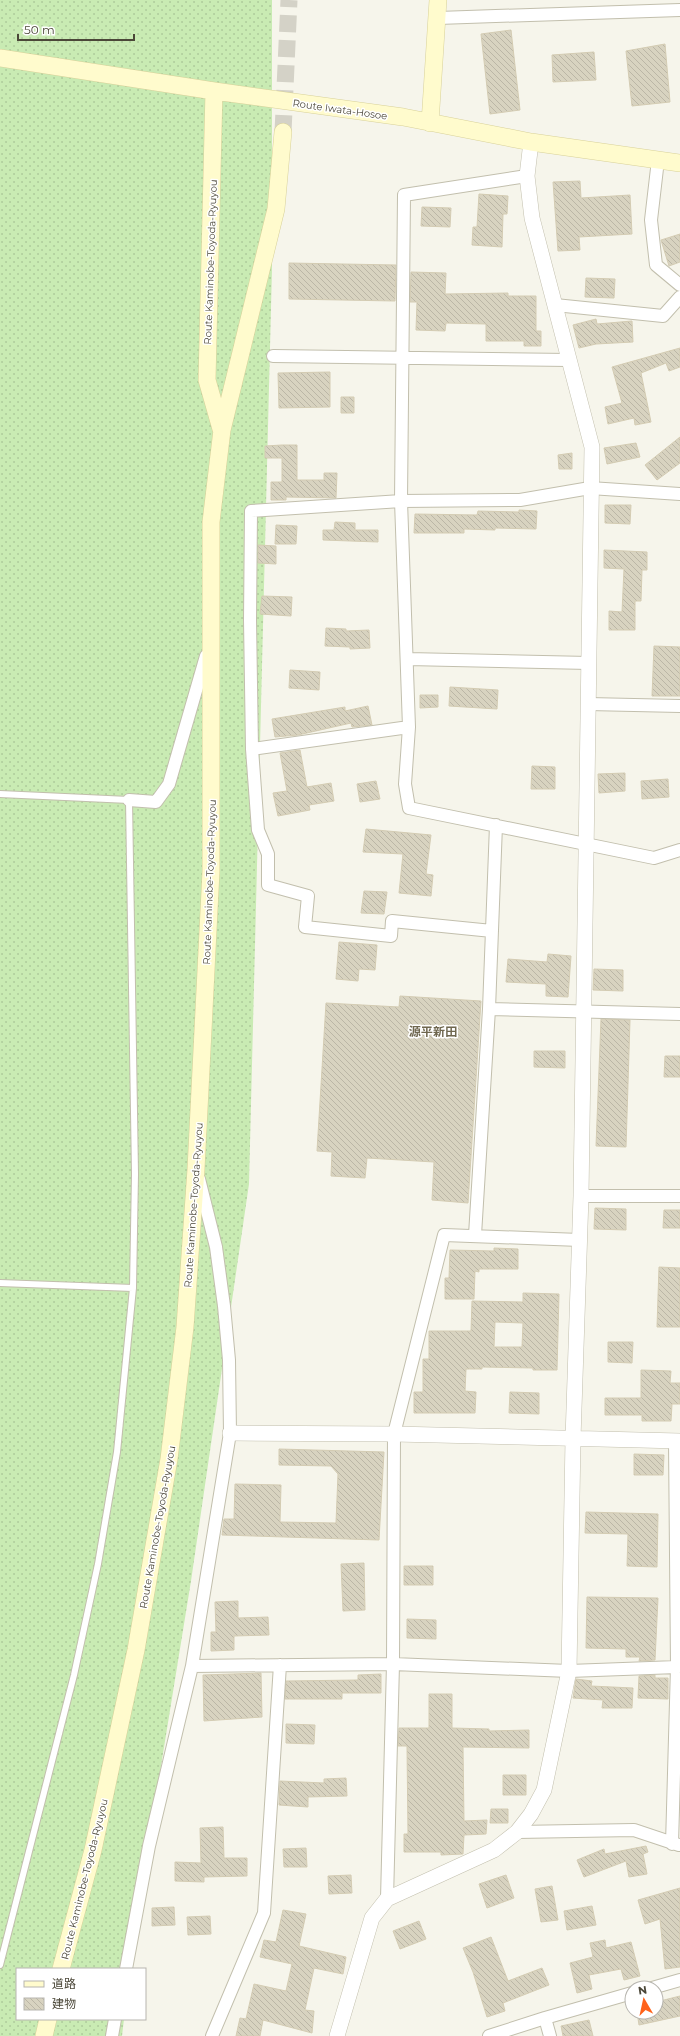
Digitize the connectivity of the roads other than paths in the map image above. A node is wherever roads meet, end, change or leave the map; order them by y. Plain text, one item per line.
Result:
1 (438, 0) edge
2 (680, 10) edge
3 (438, 18) junction
4 (0, 58) edge
5 (214, 91) junction
6 (430, 123) junction
7 (283, 132) tunnel mouth
8 (532, 142) junction
9 (658, 160) junction
10 (680, 163) edge
11 (527, 176) junction
12 (680, 285) edge
13 (680, 297) edge
14 (555, 305) junction
15 (273, 356) dead end
16 (404, 357) junction
17 (569, 360) junction
18 (222, 430) junction
19 (590, 488) junction
20 (680, 494) edge
21 (401, 502) junction
22 (212, 636) junction
23 (408, 659) junction
24 (589, 663) junction
25 (588, 704) junction
26 (680, 706) edge
27 (409, 727) junction
28 (252, 749) junction
29 (0, 794) edge
30 (129, 800) junction
31 (496, 825) junction
32 (586, 842) junction
33 (680, 850) edge
34 (492, 931) junction
35 (489, 1009) junction
36 (584, 1011) junction
37 (680, 1014) edge
38 (196, 1169) junction
39 (581, 1196) junction
40 (680, 1196) edge
41 (475, 1235) junction
42 (580, 1240) junction
43 (0, 1283) edge
44 (133, 1288) junction
45 (230, 1433) junction
46 (394, 1434) junction
47 (573, 1439) junction
48 (678, 1441) edge
49 (393, 1664) junction
50 (280, 1665) junction
51 (192, 1666) junction
52 (678, 1668) junction
53 (569, 1671) junction
54 (517, 1832) junction
55 (676, 1845) edge
56 (387, 1899) junction
57 (0, 1965) edge
58 (61, 1968) edge
59 (126, 1968) edge
60 (680, 1980) edge
61 (664, 1985) edge
62 (624, 1996) edge
63 (545, 2018) junction
64 (48, 2020) edge
65 (115, 2020) edge
66 (44, 2036) edge
67 (112, 2036) edge
68 (212, 2036) edge
69 (337, 2036) edge
70 (489, 2036) edge
71 (550, 2036) edge

1 - 3 main road
2 - 3 street
3 - 6 main road
4 - 5 main road, Route Iwata-Hosoe
5 - 6 main road, Route Iwata-Hosoe
5 - 18 main road, Route Kaminobe-Toyoda-Ryuyou
6 - 8 main road, Route Iwata-Hosoe
7 - 18 main road, Route Kaminobe-Toyoda-Ryuyou
8 - 9 main road, Route Iwata-Hosoe
8 - 11 street
9 - 10 main road, Route Iwata-Hosoe
9 - 12 street
11 - 14 street
11 - 16 street
13 - 14 street
14 - 17 street
15 - 16 street
16 - 17 street
16 - 21 street
17 - 19 street
18 - 22 main road, Route Kaminobe-Toyoda-Ryuyou
19 - 20 street
19 - 21 street
19 - 24 street
21 - 23 street
21 - 28 street
22 - 30 street
22 - 38 main road, Route Kaminobe-Toyoda-Ryuyou
23 - 24 street
23 - 27 street
24 - 25 street
25 - 26 street
25 - 32 street
27 - 28 street
27 - 31 street
28 - 34 street
29 - 30 lane
30 - 44 lane
31 - 32 street
31 - 34 street
32 - 33 street
32 - 36 street
34 - 35 street
35 - 36 street
35 - 41 street
36 - 37 street
36 - 39 street
38 - 45 street
38 - 58 main road, Route Kaminobe-Toyoda-Ryuyou
39 - 40 street
39 - 42 street
41 - 42 street
41 - 46 street
42 - 47 street
43 - 44 lane
44 - 57 lane
45 - 46 street
45 - 51 street
46 - 47 street
46 - 49 street
47 - 48 street
47 - 53 street
48 - 52 street
49 - 50 street
49 - 53 street
49 - 56 street
50 - 51 street
50 - 68 street
51 - 59 street
52 - 53 street
52 - 55 street
53 - 54 street
54 - 55 street
54 - 56 street
56 - 69 street
60 - 61 street
62 - 63 street
63 - 70 street
63 - 71 street
64 - 66 main road
65 - 67 street

